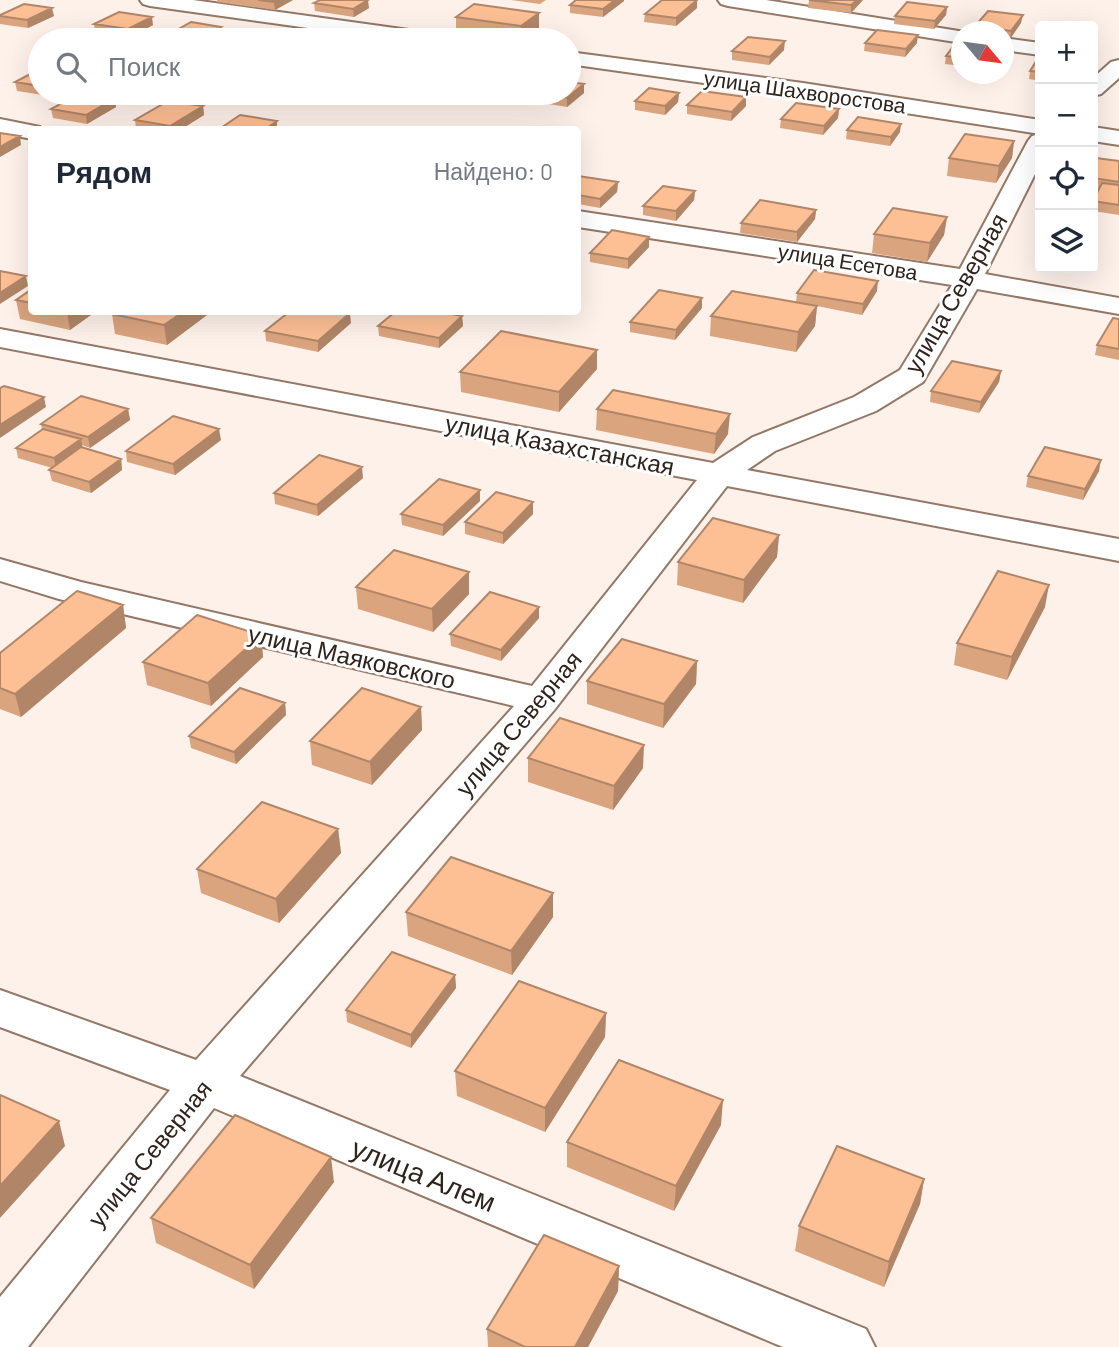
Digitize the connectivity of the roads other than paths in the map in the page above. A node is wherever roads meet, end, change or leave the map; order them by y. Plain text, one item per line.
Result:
1 (150, 0) edge
2 (728, 0) edge
3 (352, 28) edge
4 (951, 35) edge
5 (1014, 45) edge
6 (1035, 48) edge
7 (1098, 59) edge
8 (581, 60) edge
9 (1119, 64) edge
10 (1098, 84) edge
11 (0, 126) edge
12 (1035, 126) edge
13 (28, 131) edge
14 (1098, 135) edge
15 (1119, 138) edge
16 (1037, 147) edge
17 (581, 219) edge
18 (969, 279) junction
19 (1119, 306) edge
20 (0, 338) edge
21 (719, 474) junction
22 (1119, 550) edge
23 (0, 570) edge
24 (541, 700) junction
25 (0, 1008) edge
26 (205, 1083) junction
27 (0, 1339) edge
28 (846, 1347) edge

1 - 3 street
2 - 4 street
5 - 6 street
7 - 9 street
8 - 12 street, улица Шахворостова
9 - 10 street
11 - 13 street
14 - 15 street
16 - 18 street, улица Северная
17 - 18 street, улица Есетова
18 - 19 street, улица Есетова
18 - 21 street, улица Северная
20 - 21 street, улица Казахстанская
21 - 22 street, улица Казахстанская
21 - 24 street, улица Северная
23 - 24 street, улица Маяковского
24 - 26 street, улица Северная
25 - 26 street, улица Алем
26 - 27 street, улица Северная
26 - 28 street, улица Алем

